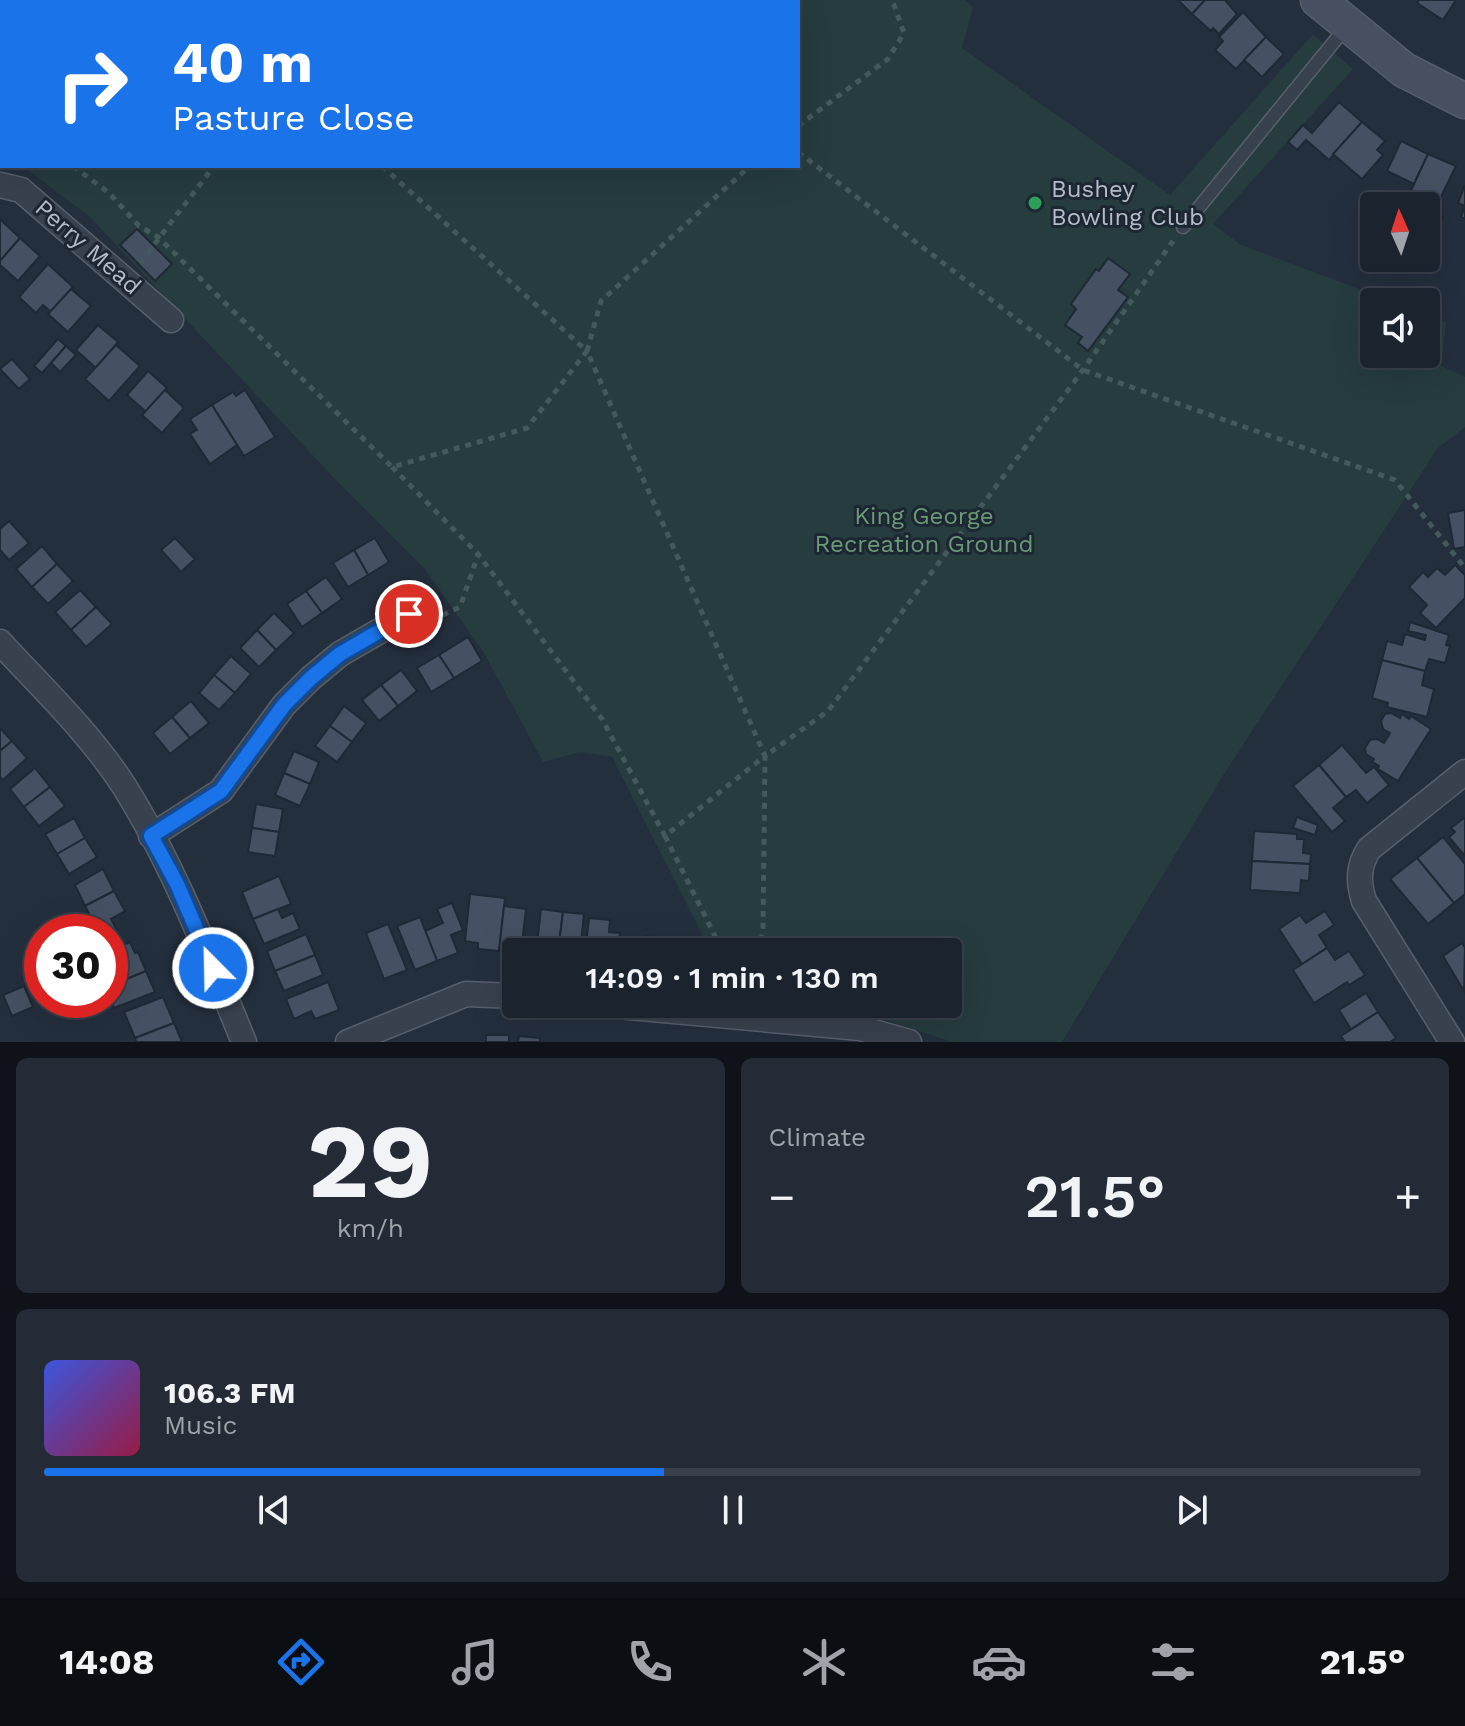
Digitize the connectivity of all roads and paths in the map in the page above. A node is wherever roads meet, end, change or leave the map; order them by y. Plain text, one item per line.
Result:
1 (889, 0) edge
2 (1318, 0) edge
3 (1347, 26) junction
4 (1465, 101) edge
5 (800, 125) edge
6 (800, 154) edge
7 (76, 168) edge
8 (212, 168) edge
9 (384, 168) edge
10 (748, 168) edge
11 (0, 185) edge
12 (1183, 227) joint
13 (158, 237) junction
14 (127, 280) junction
15 (171, 320) dead end
16 (587, 351) junction
17 (1083, 370) junction
18 (392, 467) junction
19 (478, 554) junction
20 (1465, 568) edge
21 (409, 614) joint
22 (0, 642) edge
23 (765, 756) junction
24 (1465, 772) edge
25 (151, 836) junction
26 (665, 836) junction
27 (716, 938) edge
28 (761, 938) edge
29 (502, 995) edge
30 (684, 1018) edge
31 (773, 1032) edge
32 (244, 1042) edge
33 (348, 1042) edge
34 (909, 1042) edge
35 (1452, 1042) edge

1 - 5 path
2 - 3 street
3 - 4 street
3 - 12 lane
6 - 17 path
7 - 13 path
8 - 13 path
9 - 16 path
10 - 16 path
11 - 14 street, Perry Mead
12 - 17 path
13 - 14 path
13 - 18 path
14 - 15 street, Perry Mead
16 - 18 path
16 - 23 path
17 - 20 path
17 - 23 path
18 - 19 path
19 - 21 path
19 - 26 path
21 - 25 street
22 - 25 street
23 - 26 path
23 - 28 path
24 - 35 street
25 - 32 street
26 - 27 path
29 - 33 street
30 - 31 street
31 - 34 street

